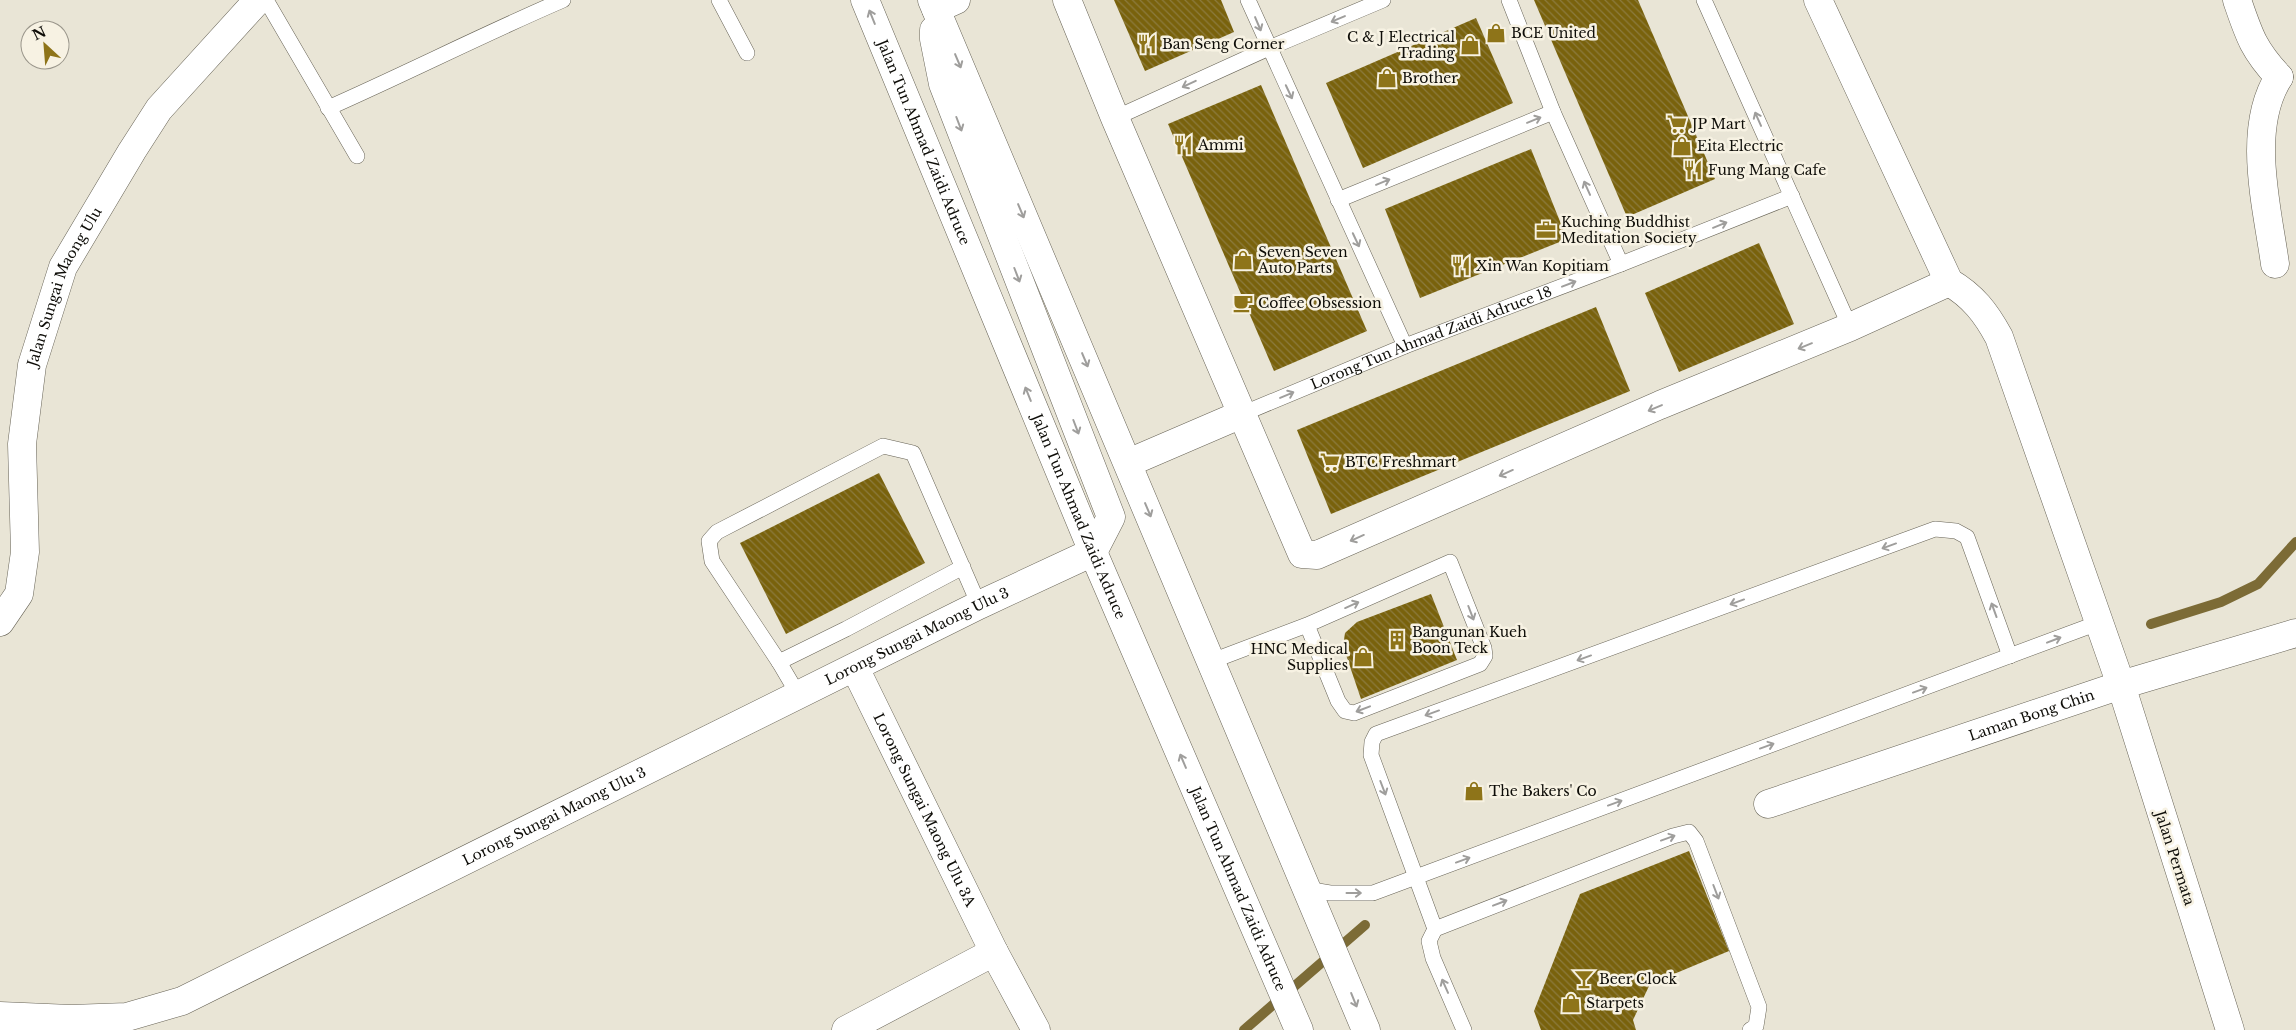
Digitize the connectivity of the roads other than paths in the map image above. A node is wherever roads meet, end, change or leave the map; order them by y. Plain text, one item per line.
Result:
1 (258, 0) edge
2 (266, 0) edge
3 (563, 0) edge
4 (719, 0) edge
5 (865, 0) edge
6 (1067, 0) edge
7 (1248, 0) edge
8 (1383, 0) edge
9 (1509, 0) edge
10 (1704, 0) edge
11 (1818, 0) edge
12 (2237, 0) edge
13 (941, 3) edge
14 (1268, 48) junction
15 (747, 53) dead end
16 (2287, 74) edge
17 (328, 108) junction
18 (1553, 112) junction
19 (1115, 118) junction
20 (357, 156) dead end
21 (1792, 196) junction
22 (1338, 200) junction
23 (1621, 264) junction
24 (2275, 264) dead end
25 (1949, 282) junction
26 (1850, 327) junction
27 (1405, 346) junction
28 (1242, 414) junction
29 (1128, 463) junction
30 (1093, 552) junction
31 (963, 567) junction
32 (979, 605) junction
33 (0, 622) edge
34 (2098, 623) junction
35 (1307, 625) junction
36 (2296, 633) edge
37 (2010, 656) junction
38 (1212, 661) junction
39 (779, 662) junction
40 (855, 668) junction
41 (2121, 685) junction
42 (799, 696) junction
43 (1768, 804) dead end
44 (1417, 877) junction
45 (1306, 889) junction
46 (1435, 929) junction
47 (994, 952) junction
48 (0, 1016) edge
49 (1295, 1020) edge
50 (846, 1030) edge
51 (1036, 1030) edge
52 (1366, 1030) edge
53 (1464, 1030) edge
54 (1750, 1030) edge
55 (2230, 1030) edge

1 - 33 street, Jalan Sungai Maong Ulu
2 - 17 lane
3 - 17 lane
4 - 15 lane
30 -> 5 street, Jalan Tun Ahmad Zaidi Adruce
6 - 19 street
7 -> 14 lane
8 -> 14 lane
9 - 18 lane
21 -> 10 lane
11 - 25 street
12 - 16 street
13 -> 29 street
13 -> 30 street
14 -> 19 lane
14 -> 22 lane
16 - 24 street
17 - 20 lane
22 -> 18 lane
23 -> 18 lane
19 - 28 street
23 -> 21 lane, Lorong Tun Ahmad Zaidi Adruce 18
21 - 26 lane
22 -> 27 lane
27 -> 23 lane, Lorong Tun Ahmad Zaidi Adruce 18
25 - 26 street
25 - 34 street, Jalan Permata
26 -> 28 street
28 -> 27 lane, Lorong Tun Ahmad Zaidi Adruce 18
28 - 29 street, Lorong Tun Ahmad Zaidi Adruce 18
29 -> 38 street
30 - 32 street, Lorong Sungai Maong Ulu 3
49 -> 30 street, Jalan Tun Ahmad Zaidi Adruce
31 - 32 lane
31 - 39 lane
31 - 39 lane
32 - 40 street, Lorong Sungai Maong Ulu 3
37 -> 34 lane
34 - 41 street, Jalan Permata
35 -> 35 lane
35 - 38 lane
36 - 41 street, Laman Bong Chin
44 -> 37 lane
37 -> 44 lane
38 - 45 street
39 - 42 lane
40 - 42 street, Lorong Sungai Maong Ulu 3
40 - 47 street, Lorong Sungai Maong Ulu 3A
41 - 43 street, Laman Bong Chin
41 - 55 street, Jalan Permata
42 - 48 street, Lorong Sungai Maong Ulu 3
45 -> 44 lane
44 - 46 lane
45 -> 52 street
53 -> 46 lane
46 -> 54 lane
47 - 50 street
47 - 51 street, Lorong Sungai Maong Ulu 3A

